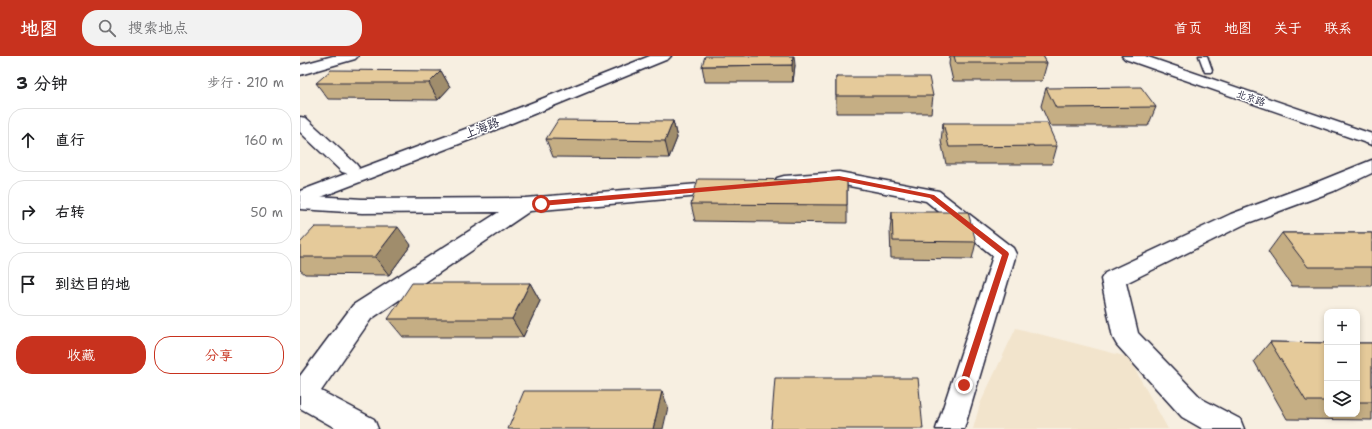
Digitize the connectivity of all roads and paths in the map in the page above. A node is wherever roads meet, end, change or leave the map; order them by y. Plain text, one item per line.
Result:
1 (350, 56) edge
2 (641, 56) edge
3 (663, 56) edge
4 (1130, 56) edge
5 (1168, 56) edge
6 (1206, 63) edge
7 (300, 70) edge
8 (300, 122) edge
9 (1372, 125) edge
10 (1372, 140) edge
11 (1372, 166) edge
12 (349, 168) junction
13 (768, 184) edge
14 (300, 186) edge
15 (745, 186) edge
16 (300, 198) edge
17 (300, 202) edge
18 (525, 205) junction
19 (364, 429) edge
20 (950, 429) edge
21 (1230, 429) edge

1 - 7 street
2 - 12 street, 上海路
3 - 16 street, 上海路
4 - 10 street, 北京路
5 - 6 street, 北京路
6 - 9 street, 北京路
8 - 12 street
11 - 21 street
12 - 14 street, 上海路
13 - 20 street
15 - 18 street
17 - 18 street
18 - 19 street

